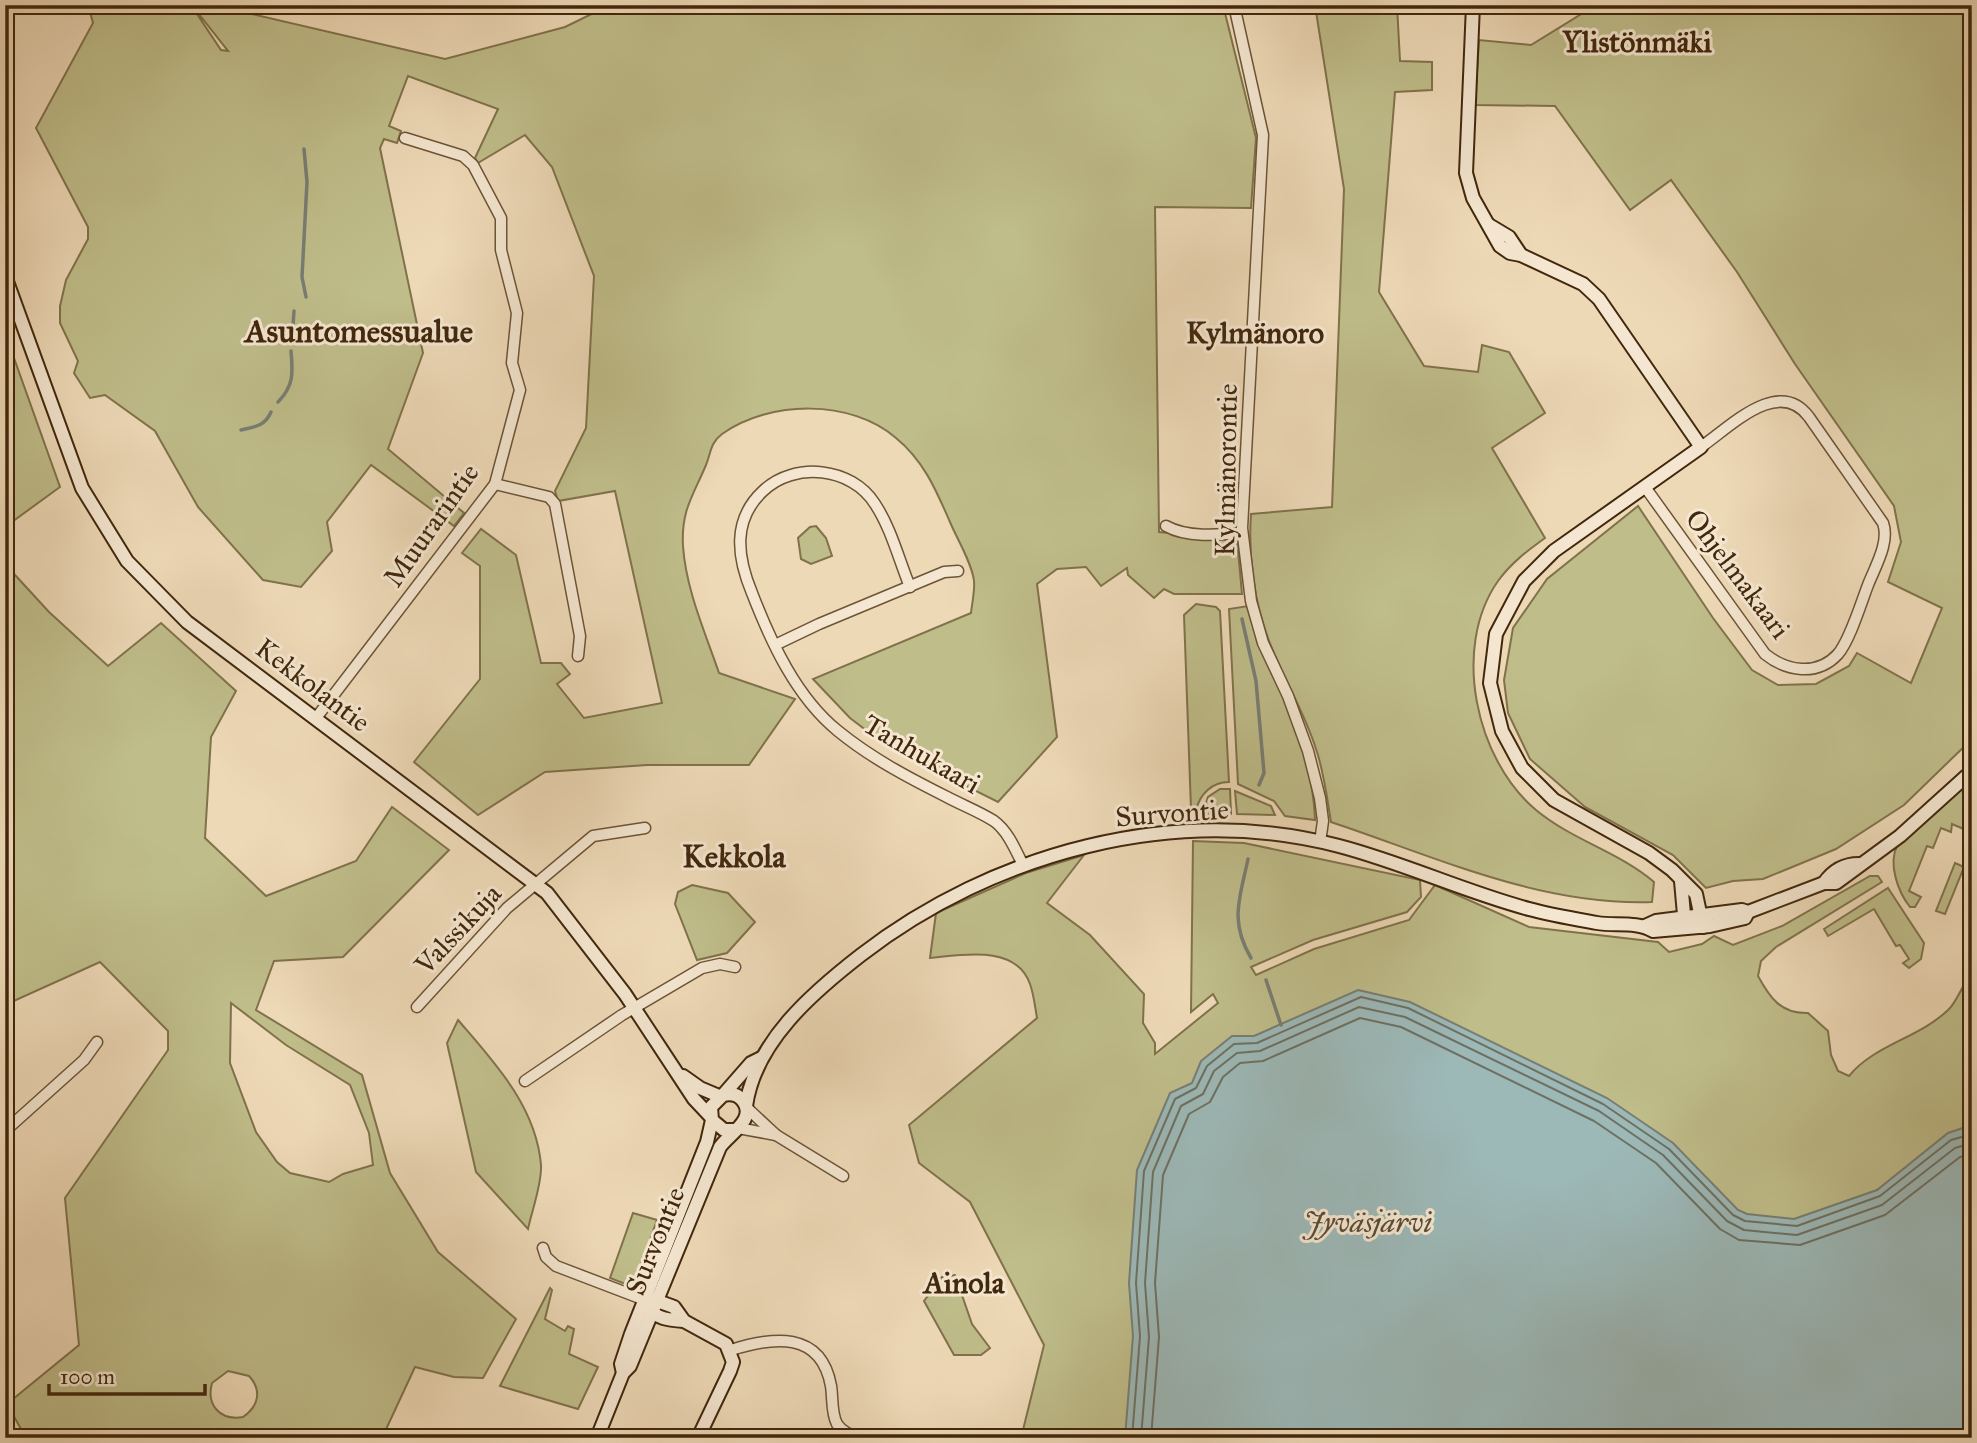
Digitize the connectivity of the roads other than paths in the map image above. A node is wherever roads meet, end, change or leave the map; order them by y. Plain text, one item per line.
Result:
1 (1234, 5) edge
2 (1473, 5) edge
3 (405, 138) dead end
4 (5, 276) edge
5 (1701, 447) junction
6 (495, 484) junction
7 (1645, 487) junction
8 (1166, 526) dead end
9 (1242, 533) junction
10 (958, 571) dead end
11 (910, 587) junction
12 (775, 645) junction
13 (578, 656) dead end
14 (316, 718) junction
15 (1972, 771) edge
16 (645, 828) dead end
17 (1320, 842) junction
18 (1023, 865) junction
19 (1681, 881) junction
20 (534, 883) junction
21 (1702, 921) junction
22 (1685, 923) junction
23 (735, 967) dead end
24 (417, 1007) dead end
25 (635, 1008) junction
26 (97, 1042) dead end
27 (761, 1058) junction
28 (679, 1073) junction
29 (525, 1081) dead end
30 (721, 1095) junction
31 (746, 1107) junction
32 (711, 1118) junction
33 (737, 1129) junction
34 (5, 1131) edge
35 (776, 1135) junction
36 (843, 1176) dead end
37 (543, 1248) dead end
38 (652, 1299) junction
39 (652, 1313) junction
40 (684, 1321) junction
41 (731, 1350) junction
42 (623, 1373) junction
43 (597, 1438) edge
44 (698, 1438) edge
45 (860, 1438) edge

1 - 9 street, Kylmänorontie
2 - 5 street
3 - 6 street, Muurarintie
4 - 14 street, Kekkolantie
5 - 7 street, Ohjelmakaari
5 - 7 street, Ohjelmakaari
6 - 13 street
6 - 14 street, Muurarintie
7 - 19 street, Ohjelmakaari
8 - 9 street
9 - 17 street, Kylmänorontie
10 - 11 street
11 - 12 street
11 - 12 street, Tanhukaari
12 - 18 street, Tanhukaari
14 - 20 street, Kekkolantie
15 - 21 street, Survontie
16 - 20 street, Valssikuja
17 - 18 street, Survontie
17 - 22 street, Survontie
18 - 27 street, Survontie
19 - 21 street, Ohjelmakaari
19 - 22 street
20 - 24 street, Valssikuja
20 - 25 street, Kekkolantie
21 - 22 street, Survontie
23 - 25 street
25 - 28 street, Kekkolantie
25 - 29 street
26 - 34 street
27 - 30 street, Survontie
27 - 31 street, Survontie
28 - 30 street, Kekkolantie
28 - 32 street, Kekkolantie
30 - 31 street
30 - 32 street
31 - 33 street
31 - 35 street
32 - 33 street
32 - 38 street, Survontie
33 - 35 street
33 - 38 street, Survontie
35 - 36 street
37 - 38 street
38 - 39 street
38 - 40 street
38 - 42 street, Survontie
39 - 40 street
39 - 42 street, Survontie
40 - 41 street
41 - 44 street
41 - 45 street
42 - 43 street, Survontie

